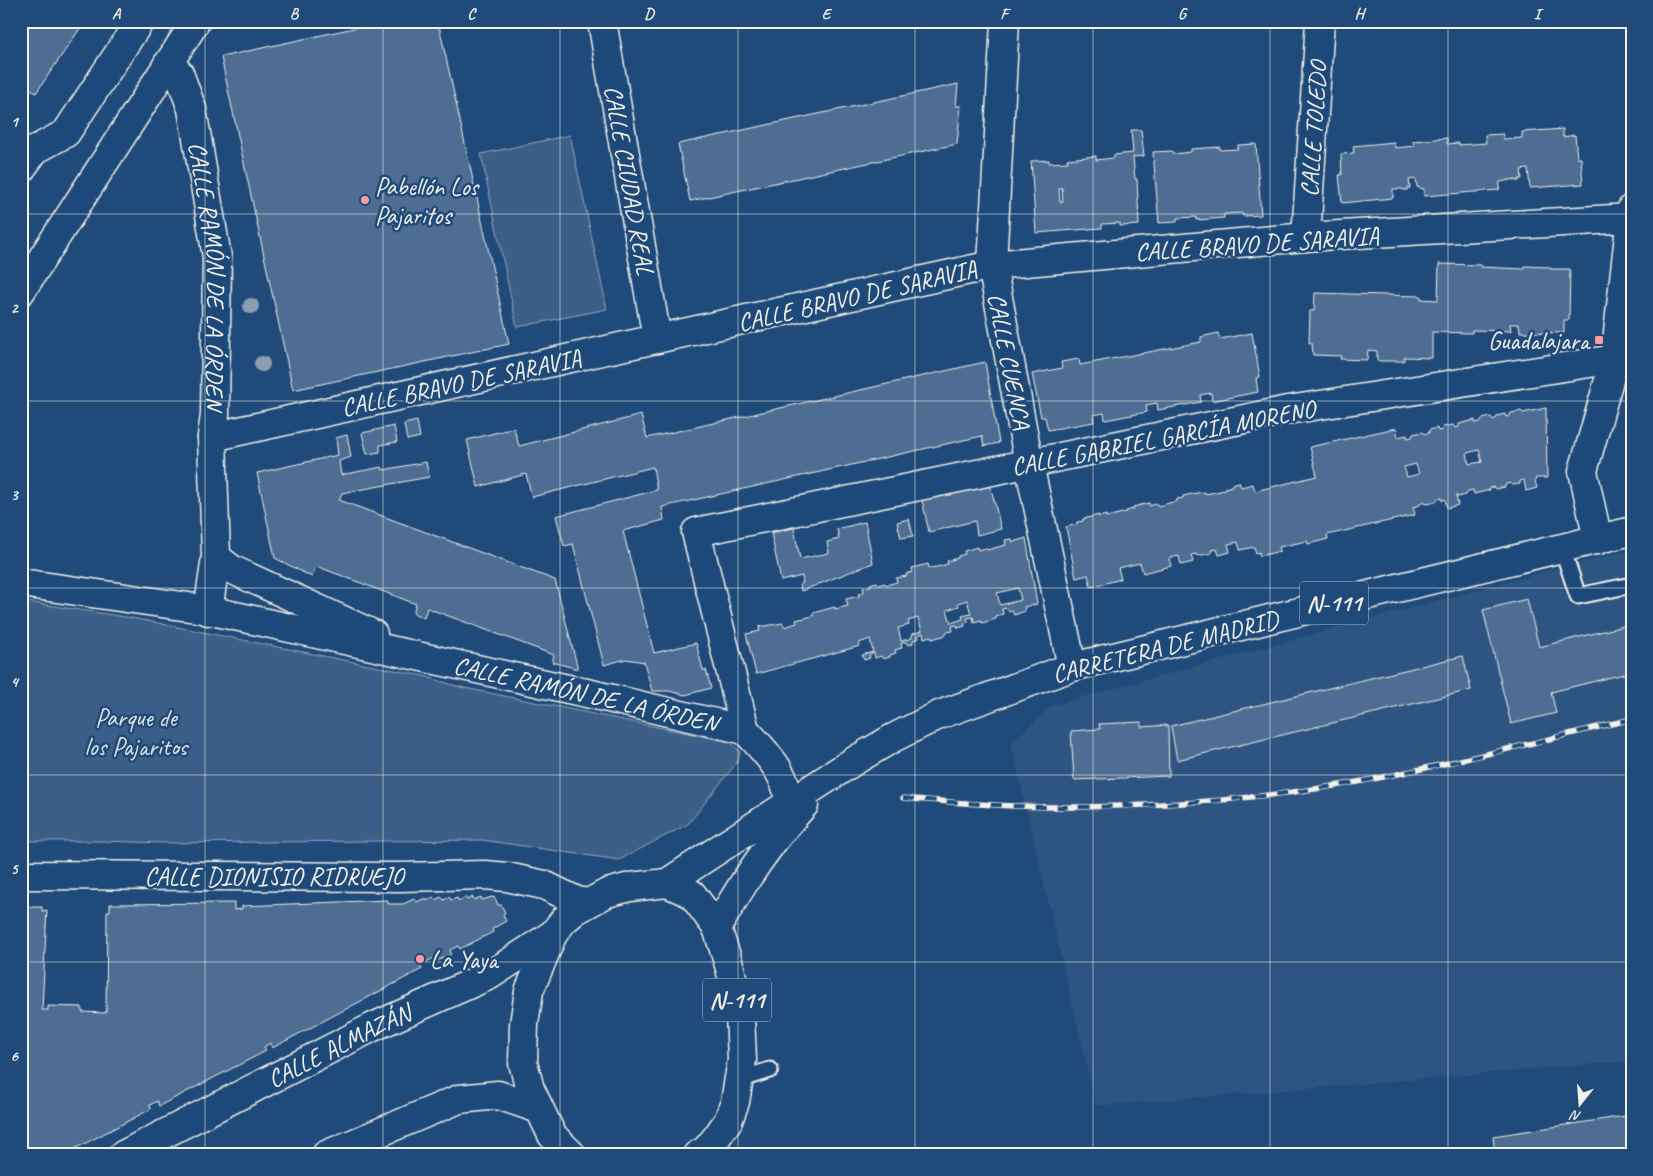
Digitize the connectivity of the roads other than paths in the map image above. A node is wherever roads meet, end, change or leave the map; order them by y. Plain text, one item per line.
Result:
1 (140, 21) edge
2 (196, 21) edge
3 (602, 21) edge
4 (1005, 21) edge
5 (1320, 21) edge
6 (167, 65) junction
7 (21, 169) edge
8 (1631, 213) edge
9 (1306, 238) junction
10 (992, 265) junction
11 (21, 291) edge
12 (658, 339) junction
13 (1624, 356) edge
14 (212, 437) junction
15 (1029, 464) junction
16 (1632, 532) edge
17 (1598, 540) junction
18 (1562, 548) junction
19 (224, 563) junction
20 (21, 583) edge
21 (1632, 585) edge
22 (211, 611) junction
23 (426, 657) junction
24 (1072, 667) junction
25 (745, 730) junction
26 (790, 811) junction
27 (21, 875) edge
28 (525, 881) junction
29 (667, 883) junction
30 (588, 903) junction
31 (559, 927) junction
32 (717, 928) junction
33 (539, 1109) junction
34 (123, 1155) edge
35 (326, 1155) edge
36 (572, 1155) edge
37 (697, 1155) edge

1 - 7 street
2 - 6 street
3 - 12 street, CALLE CIUDAD REAL
4 - 10 street, CALLE CUENCA
5 - 9 street, CALLE TOLEDO
6 - 11 street
6 - 14 street, CALLE RAMÓN DE LA ÓRDEN
8 - 9 street, CALLE BRAVO DE SARAVIA
8 - 13 street
9 - 10 street, CALLE BRAVO DE SARAVIA
10 - 12 street, CALLE BRAVO DE SARAVIA
10 - 15 street, CALLE CUENCA
12 - 14 street, CALLE BRAVO DE SARAVIA
13 - 15 street, CALLE GABRIEL GARCÍA MORENO
13 - 17 street
14 - 19 street
15 - 24 street, CALLE CUENCA
15 - 25 street, CALLE GABRIEL GARCÍA MORENO
16 - 17 street, CARRETERA DE MADRID / N-111
17 - 18 street, CARRETERA DE MADRID / N-111
18 - 21 lane
18 - 24 street, CARRETERA DE MADRID / N-111
19 - 22 street
19 - 23 street, CALLE RAMÓN DE LA ÓRDEN
20 - 22 street, CALLE RAMÓN DE LA ÓRDEN
22 - 23 street, CALLE RAMÓN DE LA ÓRDEN
23 - 25 street, CALLE RAMÓN DE LA ÓRDEN
24 - 26 street, CARRETERA DE MADRID / N-111
25 - 26 street
26 - 29 street, CARRETERA DE MADRID
26 - 32 street, CARRETERA DE MADRID / N-111
27 - 28 street, CALLE DIONISIO RIDRUEJO
28 - 30 street, CALLE DIONISIO RIDRUEJO
28 - 31 street, CALLE DIONISIO RIDRUEJO
29 - 30 street, N-111
29 - 32 street, N-111
30 - 31 street, N-111
31 - 33 street
31 - 34 street, CALLE ALMAZÁN
32 - 37 street, N-111
33 - 35 street
33 - 36 street

